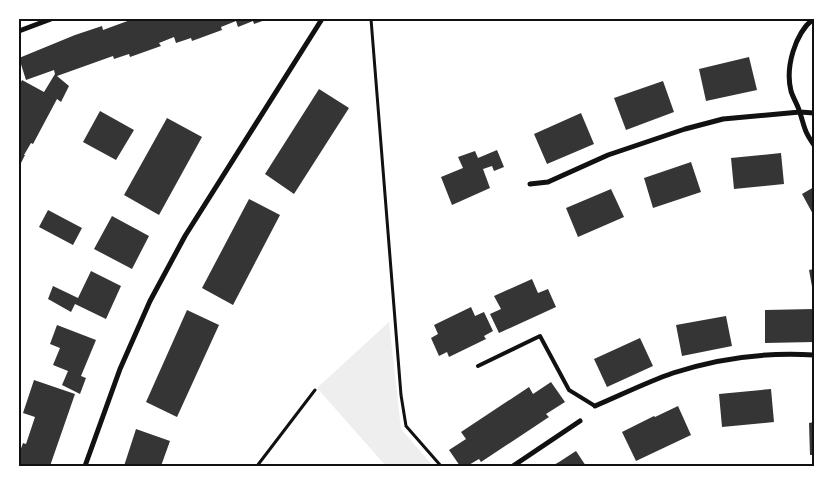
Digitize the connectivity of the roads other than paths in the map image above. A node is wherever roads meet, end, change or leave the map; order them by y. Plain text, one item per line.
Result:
1 (51, 19) edge
2 (322, 19) edge
3 (813, 19) edge
4 (19, 31) edge
5 (800, 112) junction
6 (814, 113) edge
7 (814, 144) edge
8 (530, 184) dead end
9 (814, 355) edge
10 (478, 366) dead end
11 (595, 406) joint
12 (580, 421) dead end
13 (85, 466) edge
14 (513, 466) edge

1 - 4 street
2 - 13 street
3 - 5 street
5 - 6 street
5 - 7 street
5 - 8 street
9 - 11 street
10 - 11 lane
12 - 14 street

